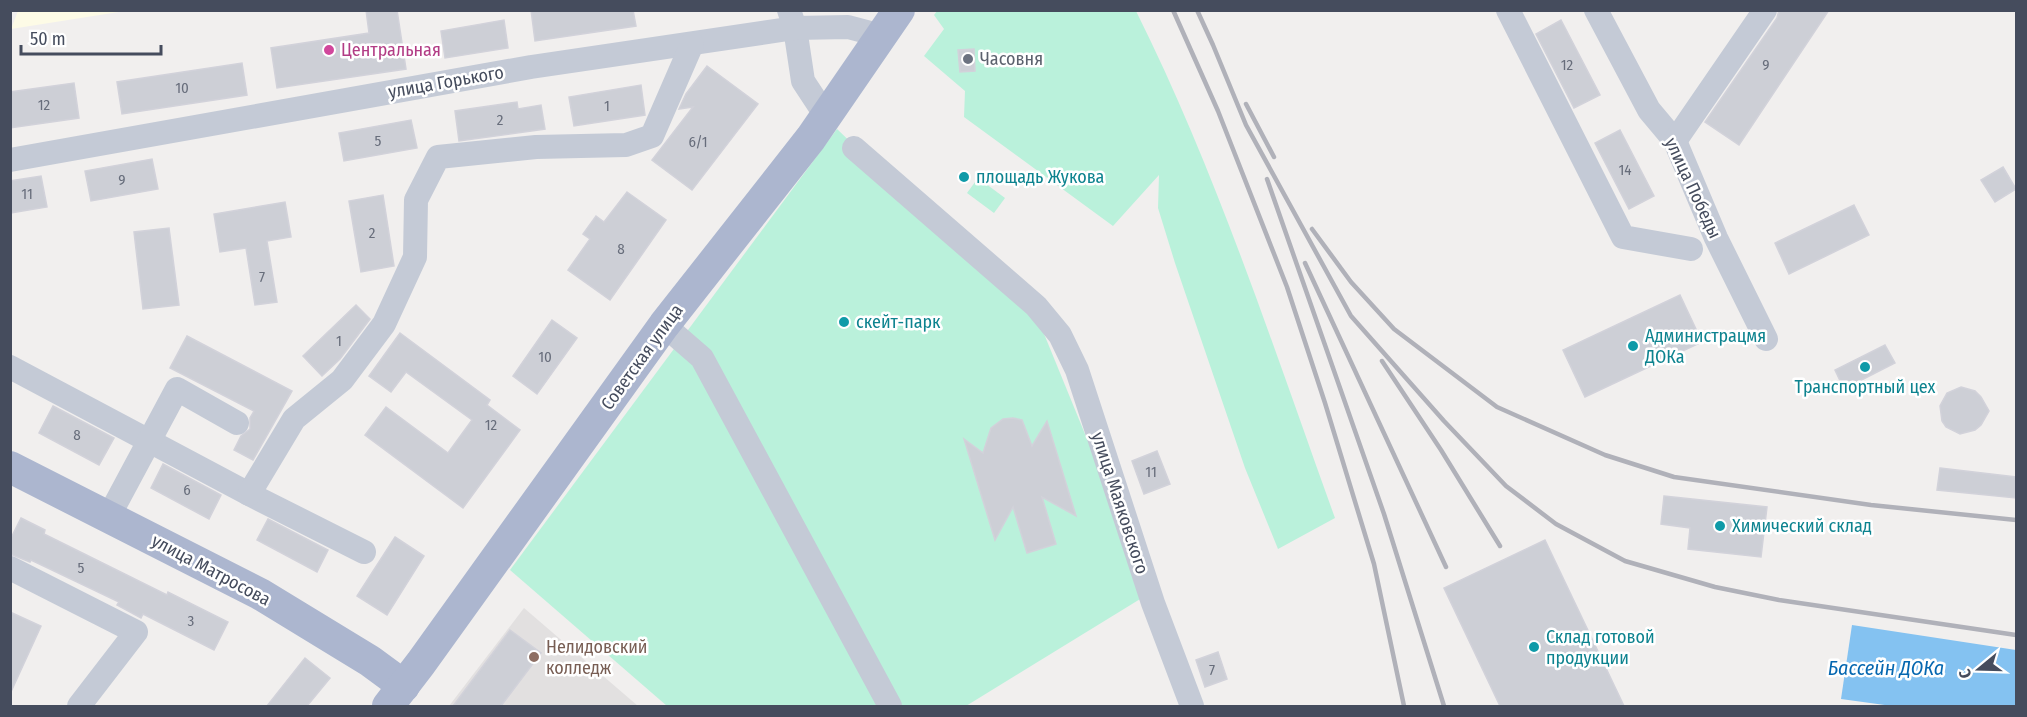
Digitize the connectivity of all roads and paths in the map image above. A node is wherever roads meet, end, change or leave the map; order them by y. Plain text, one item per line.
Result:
1 (1508, 10) edge
2 (1596, 10) edge
3 (1765, 10) edge
4 (792, 19) edge
5 (891, 23) edge
6 (692, 44) junction
7 (826, 116) junction
8 (1675, 141) junction
9 (854, 148) dead end
10 (10, 160) edge
11 (1691, 249) dead end
12 (664, 325) junction
13 (1766, 339) dead end
14 (10, 368) edge
15 (237, 423) dead end
16 (149, 441) junction
17 (10, 467) edge
18 (249, 494) junction
19 (109, 516) junction
20 (364, 552) dead end
21 (10, 568) edge
22 (396, 696) edge
23 (79, 706) edge
24 (890, 706) edge
25 (1192, 706) edge

1 - 11 street
2 - 8 street, улица Победы
3 - 8 street
4 - 5 street, улица Горького
4 - 6 street, улица Горького
4 - 7 street
5 - 7 main road, Советская улица
6 - 10 street, улица Горького
6 - 18 street
7 - 12 main road, Советская улица
8 - 13 street, улица Победы
9 - 25 street, улица Маяковского
12 - 22 main road, Советская улица
12 - 24 street
14 - 16 street
15 - 16 street
16 - 18 street
16 - 19 street
17 - 19 main road, улица Матросова
18 - 20 street
19 - 22 main road, улица Матросова
21 - 23 street

